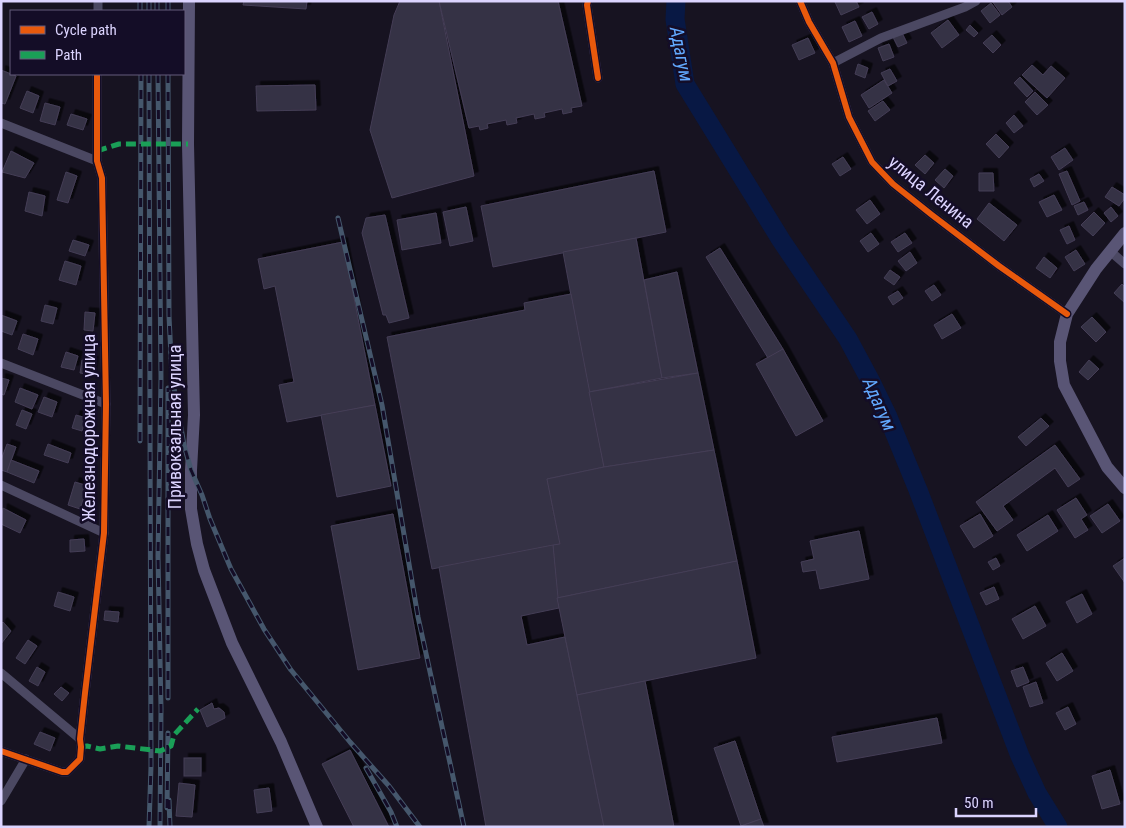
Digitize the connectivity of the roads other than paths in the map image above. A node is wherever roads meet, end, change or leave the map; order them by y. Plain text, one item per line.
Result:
1 (190, 1) edge
2 (588, 1) edge
3 (800, 1) edge
4 (976, 1) edge
5 (833, 63) junction
6 (98, 75) edge
7 (598, 78) dead end
8 (1, 123) edge
9 (97, 161) junction
10 (1125, 233) edge
11 (1110, 251) junction
12 (1125, 264) edge
13 (1067, 314) junction
14 (1, 363) edge
15 (106, 404) junction
16 (1, 485) edge
17 (1125, 488) edge
18 (104, 533) junction
19 (1, 673) edge
20 (80, 739) junction
21 (1, 751) edge
22 (26, 759) junction
23 (1, 801) edge
24 (316, 827) edge

1 - 24 main road, Привокзальная улица
2 - 7 street
3 - 5 street, улица Ленина
4 - 5 street
5 - 13 street, улица Ленина
6 - 9 street, Железнодорожная улица
8 - 9 street
9 - 15 street, Железнодорожная улица
10 - 11 main road
11 - 12 street
11 - 13 main road
13 - 17 main road
14 - 15 street
15 - 18 street, Железнодорожная улица
16 - 18 street
18 - 20 street, Железнодорожная улица
19 - 20 street
20 - 22 street, Железнодорожная улица
21 - 22 street
22 - 23 street

